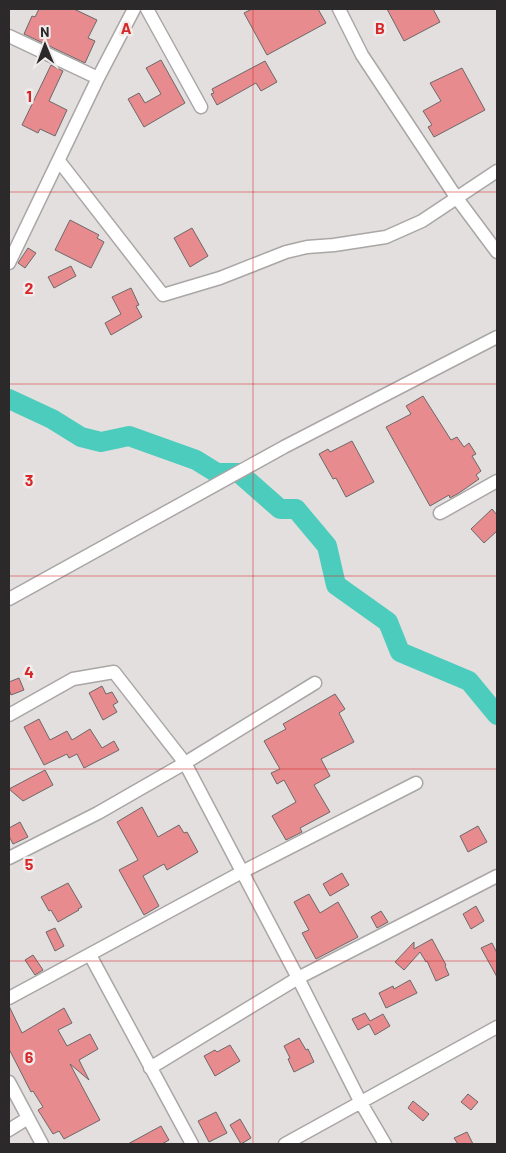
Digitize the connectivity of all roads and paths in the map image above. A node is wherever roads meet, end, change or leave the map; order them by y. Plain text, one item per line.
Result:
1 (134, 9) edge
2 (148, 9) edge
3 (339, 9) edge
4 (9, 36) edge
5 (98, 78) junction
6 (201, 107) dead end
7 (59, 161) junction
8 (497, 171) edge
9 (456, 198) junction
10 (497, 252) edge
11 (9, 263) edge
12 (497, 336) edge
13 (497, 481) edge
14 (440, 513) dead end
15 (9, 599) edge
16 (315, 683) dead end
17 (9, 715) edge
18 (185, 763) junction
19 (416, 783) dead end
20 (9, 858) edge
21 (242, 872) junction
22 (497, 876) edge
23 (90, 955) junction
24 (298, 978) junction
25 (9, 998) edge
26 (497, 1027) edge
27 (150, 1068) junction
28 (9, 1082) edge
29 (361, 1103) junction
30 (28, 1118) junction
31 (9, 1130) edge
32 (42, 1144) edge
33 (192, 1144) edge
34 (285, 1144) edge
35 (385, 1144) edge

1 - 5 street
2 - 6 street
3 - 9 street
4 - 5 street
5 - 7 street
7 - 9 street
7 - 11 street
8 - 9 street
9 - 10 street
12 - 15 street
13 - 14 street
16 - 18 street
17 - 18 street
18 - 20 street
18 - 21 street
19 - 21 street
21 - 23 street
21 - 24 street
22 - 24 street
23 - 25 street
23 - 27 street
24 - 27 street
24 - 29 street
26 - 29 street
27 - 33 street
28 - 30 street
29 - 34 street
29 - 35 street
30 - 31 street
30 - 32 street

